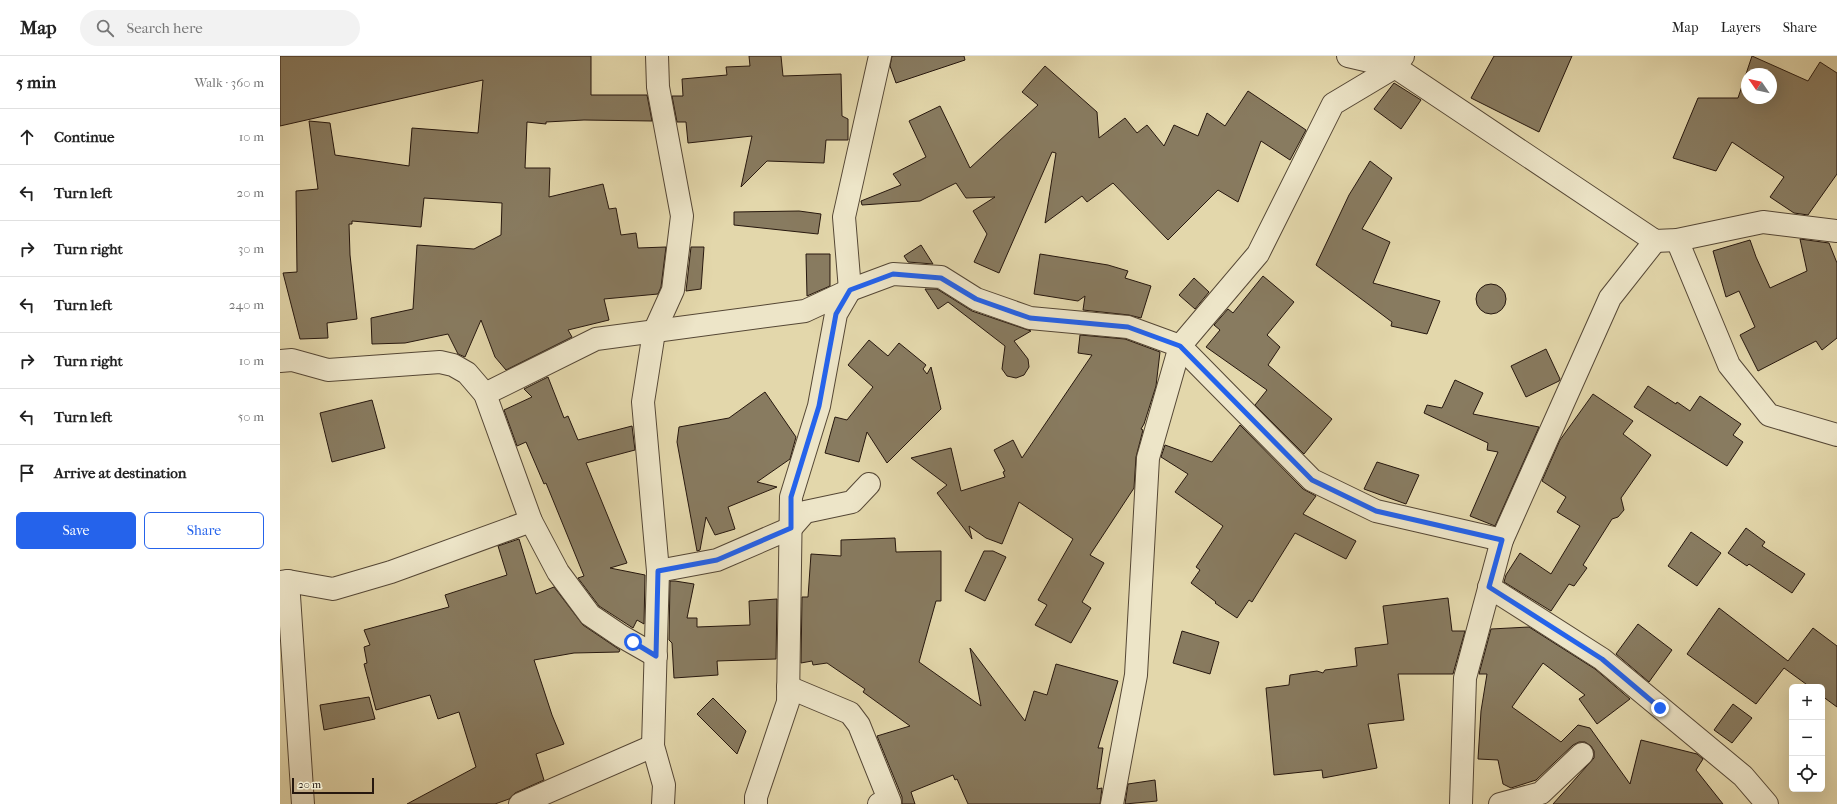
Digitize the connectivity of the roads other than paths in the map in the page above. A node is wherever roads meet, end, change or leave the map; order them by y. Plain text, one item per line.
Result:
1 (657, 56) edge
2 (880, 56) edge
3 (1348, 56) edge
4 (1399, 62) edge
5 (1837, 231) edge
6 (1677, 240) junction
7 (1655, 241) junction
8 (850, 290) junction
9 (654, 332) junction
10 (1180, 346) junction
11 (280, 361) edge
12 (485, 394) junction
13 (1837, 435) edge
14 (869, 484) dead end
15 (531, 521) junction
16 (791, 528) junction
17 (1502, 540) junction
18 (658, 571) junction
19 (284, 582) edge
20 (1489, 587) junction
21 (656, 656) junction
22 (788, 687) junction
23 (653, 746) junction
24 (1582, 754) dead end
25 (887, 803) edge
26 (303, 804) edge
27 (520, 804) edge
28 (663, 804) edge
29 (756, 804) edge
30 (1112, 804) edge
31 (1461, 804) edge
32 (1500, 804) edge
33 (1768, 804) edge

1 - 9 street
2 - 8 street
3 - 4 street
4 - 7 street
4 - 10 street
5 - 6 street
6 - 7 street
6 - 13 street
7 - 17 street
8 - 9 street
8 - 10 street
8 - 16 street
9 - 12 street
9 - 18 street
10 - 17 street
10 - 30 street
11 - 12 street
12 - 15 street
14 - 16 street
15 - 19 street
15 - 21 street
16 - 18 street
16 - 22 street
17 - 20 street
18 - 21 street
19 - 26 street
20 - 31 street
20 - 33 street
21 - 23 street
22 - 25 street
22 - 29 street
23 - 27 street
23 - 28 street
24 - 32 street

